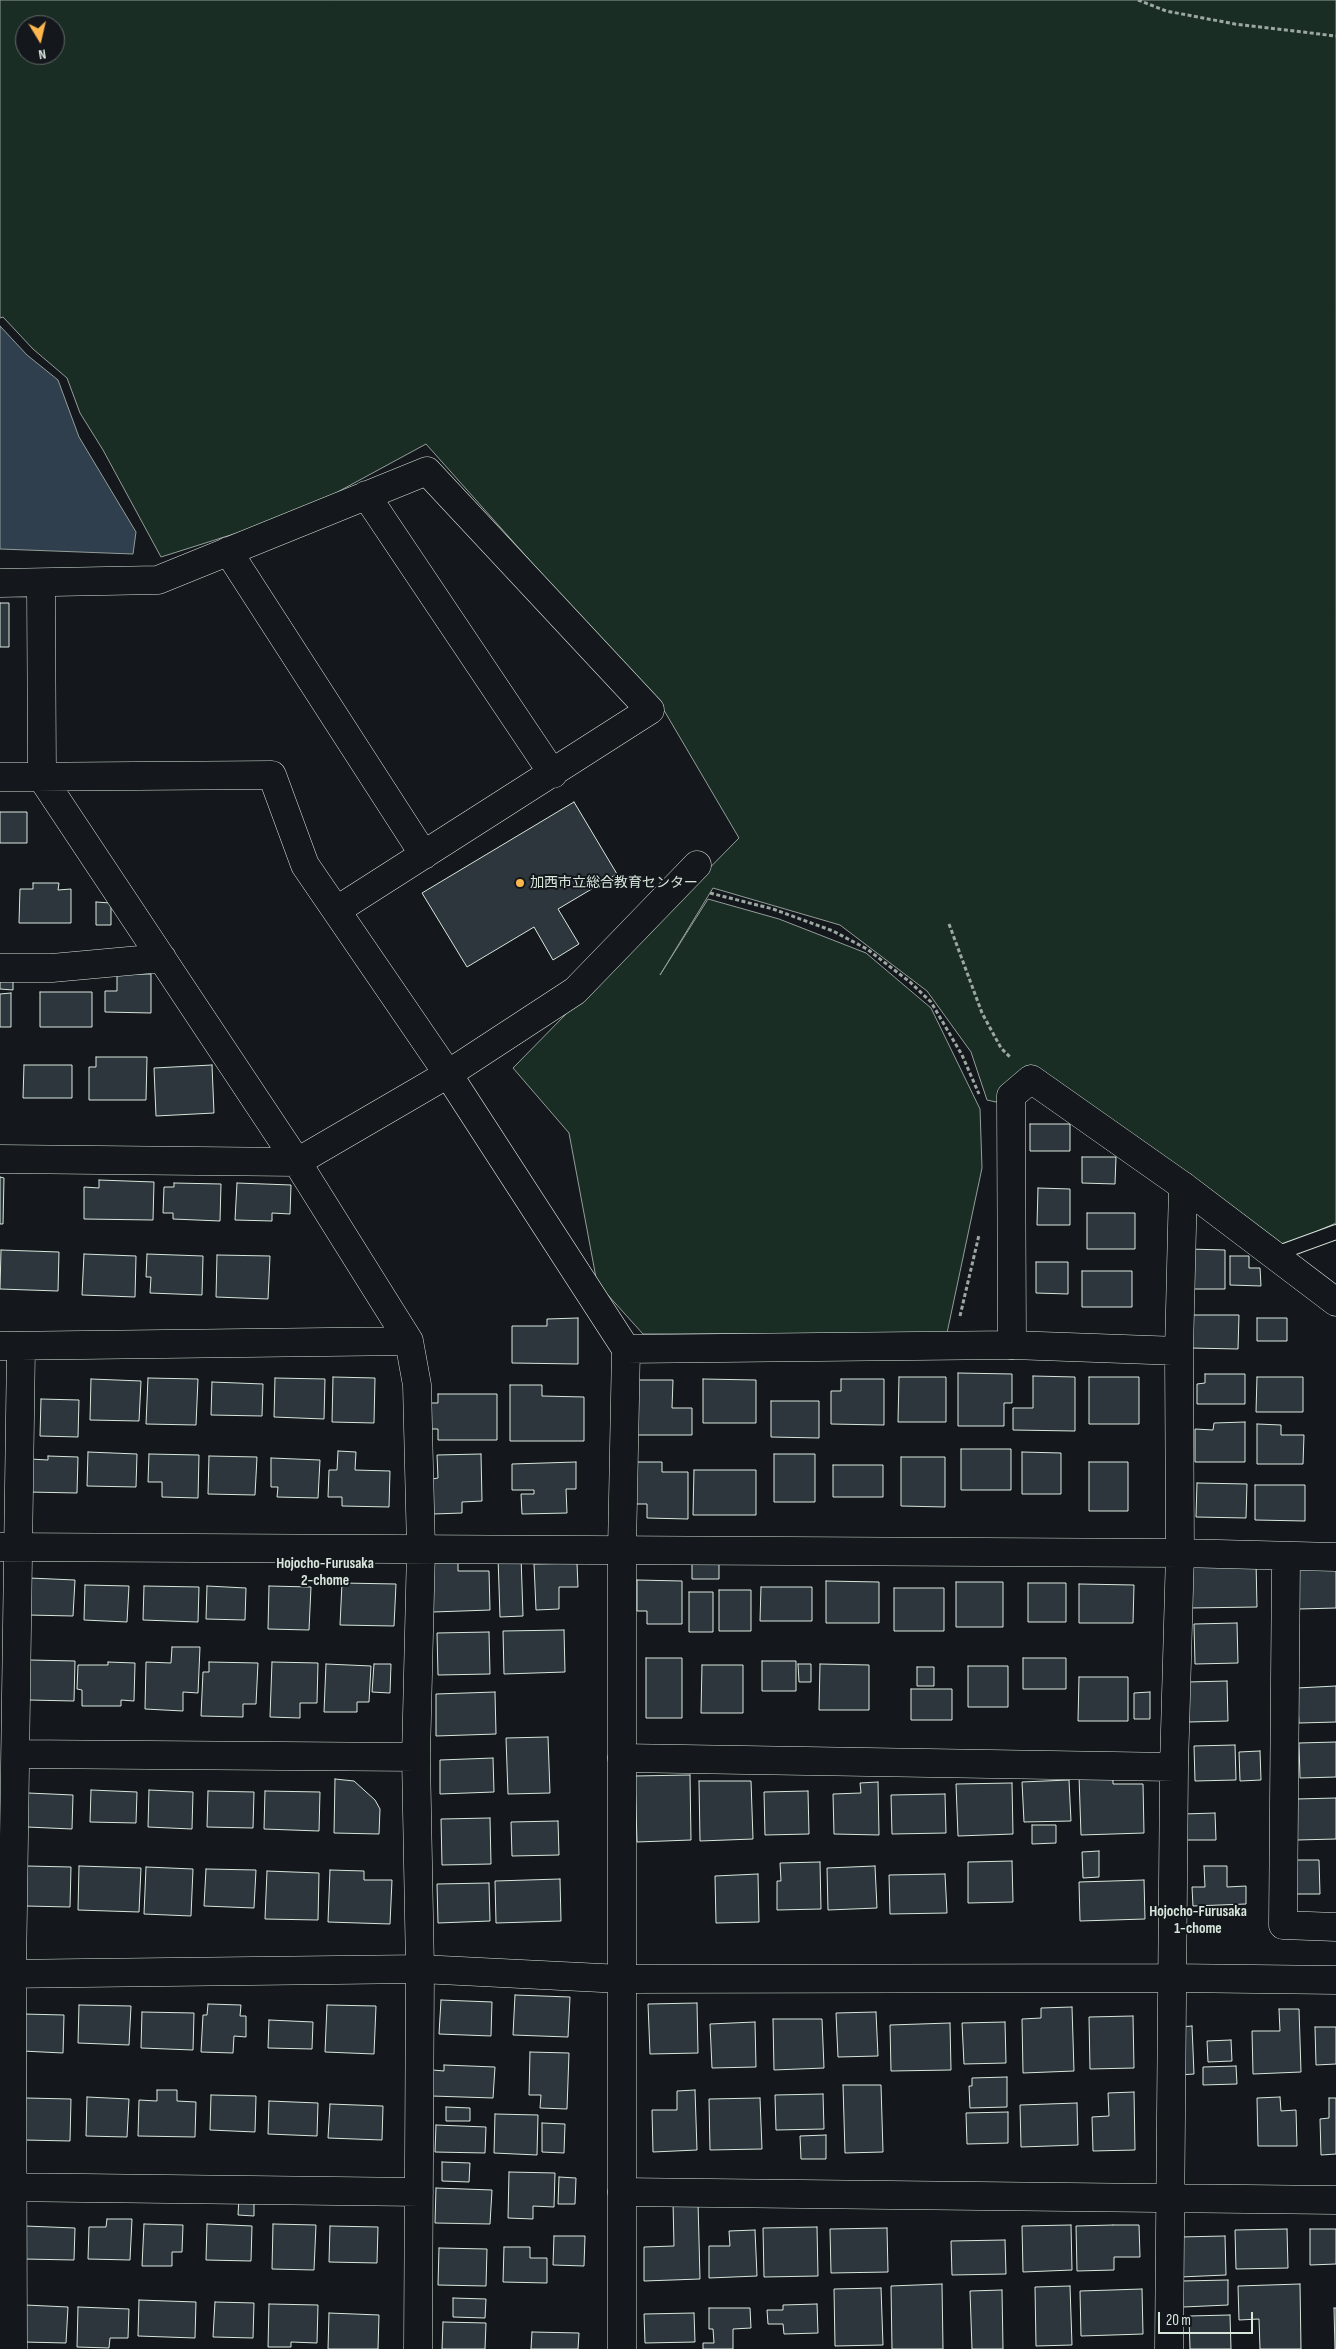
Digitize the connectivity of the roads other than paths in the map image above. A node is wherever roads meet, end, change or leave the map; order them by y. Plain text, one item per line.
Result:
1 (366, 495) junction
2 (228, 552) junction
3 (41, 583) junction
4 (0, 584) edge
5 (552, 774) junction
6 (0, 777) edge
7 (42, 778) junction
8 (424, 855) junction
9 (696, 865) dead end
10 (337, 910) junction
11 (162, 958) junction
12 (0, 968) edge
13 (448, 1074) junction
14 (0, 1159) edge
15 (297, 1162) junction
16 (1183, 1186) junction
17 (1336, 1232) edge
18 (1273, 1255) junction
19 (1336, 1302) edge
20 (409, 1341) junction
21 (1012, 1345) junction
22 (10, 1346) edge
23 (626, 1349) junction
24 (1179, 1351) junction
25 (9, 1547) edge
26 (421, 1549) junction
27 (622, 1549) junction
28 (1180, 1553) junction
29 (1286, 1557) junction
30 (1336, 1557) edge
31 (16, 1754) junction
32 (416, 1756) junction
33 (622, 1758) junction
34 (1174, 1767) junction
35 (1336, 1926) edge
36 (420, 1969) junction
37 (6, 1974) edge
38 (1173, 1978) junction
39 (622, 1979) junction
40 (1336, 1980) edge
41 (6, 2187) edge
42 (419, 2192) junction
43 (622, 2192) junction
44 (1170, 2198) junction
45 (1336, 2200) edge
46 (13, 2349) edge
47 (418, 2349) edge
48 (622, 2349) edge
49 (1169, 2349) edge

1 - 2 street
1 - 5 street
1 - 5 street
2 - 3 street
2 - 8 street
3 - 4 street
3 - 7 street
5 - 8 street
6 - 7 street
7 - 10 street
7 - 11 street
8 - 10 street
9 - 13 street
10 - 13 street
11 - 12 street
11 - 15 street
13 - 15 street
13 - 23 street
14 - 15 street
15 - 20 street
16 - 18 street
16 - 21 street
16 - 24 street
17 - 18 lane
18 - 19 street
20 - 22 street
20 - 26 street
21 - 23 street
21 - 24 street
22 - 25 street
23 - 27 street
24 - 28 street
25 - 26 street
25 - 31 street
26 - 27 street
26 - 32 street
27 - 28 street
27 - 33 street
28 - 29 street
28 - 34 street
29 - 30 street
29 - 35 street
31 - 32 street
31 - 37 street
32 - 36 street
33 - 34 street
33 - 39 street
34 - 38 street
36 - 37 street
36 - 39 street
36 - 42 street
37 - 41 street
38 - 39 street
38 - 40 street
38 - 44 street
39 - 43 street
41 - 42 street
41 - 46 street
42 - 47 street
43 - 44 street
43 - 48 street
44 - 45 street
44 - 49 street

